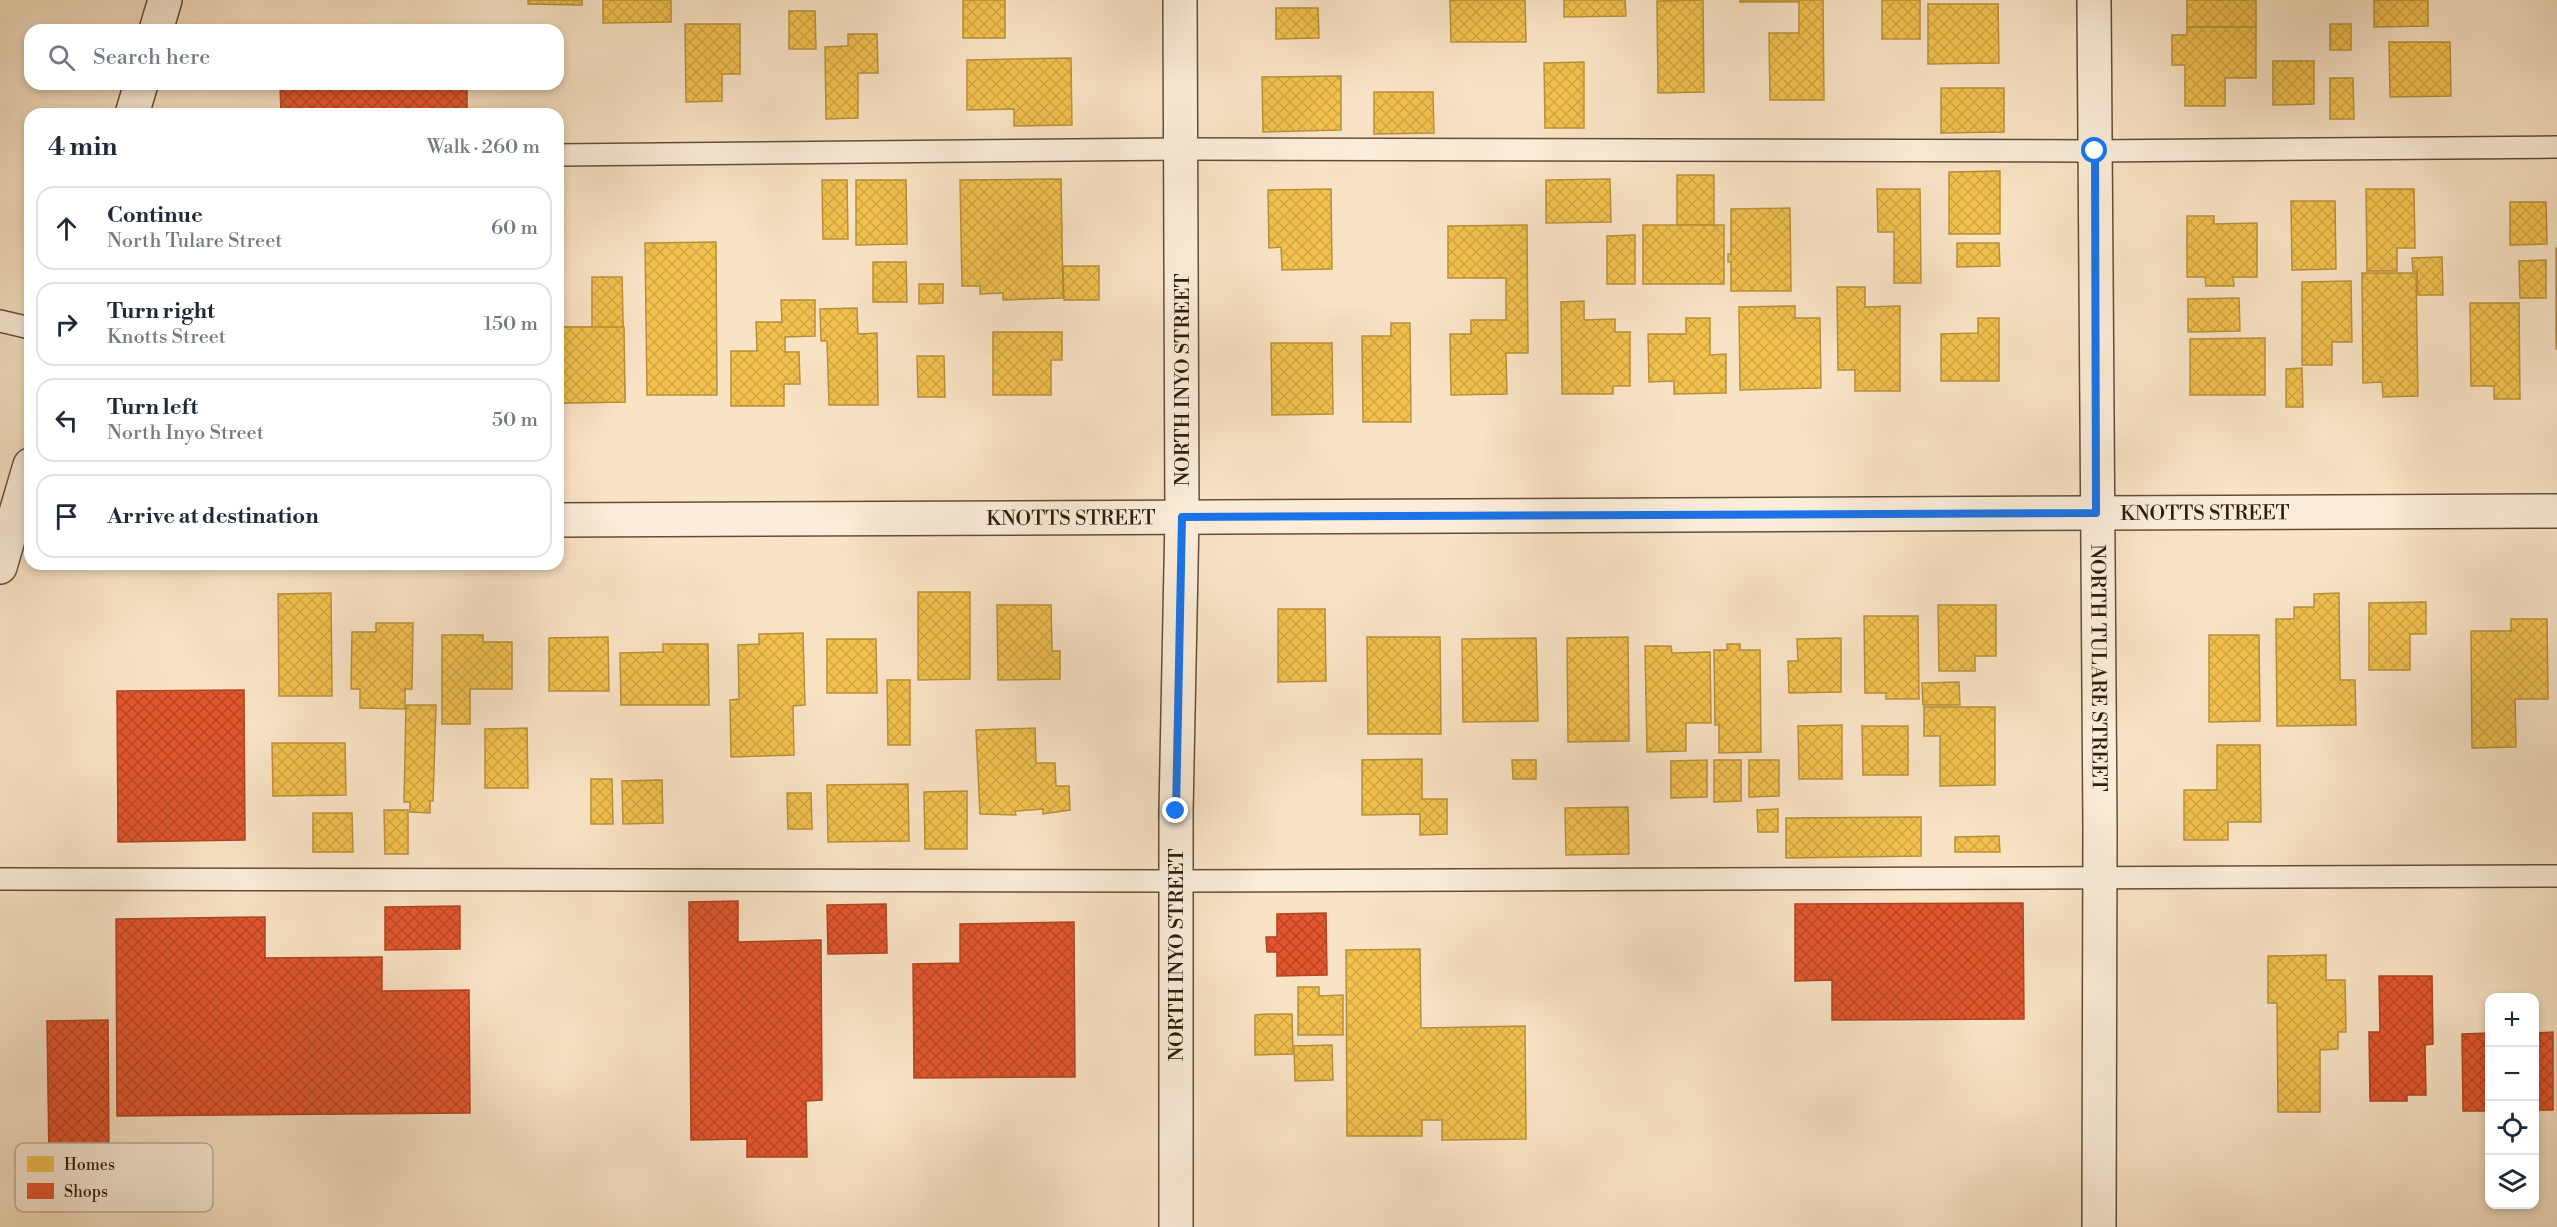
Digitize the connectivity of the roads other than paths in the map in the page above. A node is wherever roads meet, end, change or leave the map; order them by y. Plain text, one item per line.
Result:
1 (165, 0) edge
2 (1180, 0) edge
3 (2094, 0) edge
4 (158, 24) edge
5 (139, 90) edge
6 (134, 108) edge
7 (2557, 147) edge
8 (1180, 149) junction
9 (2095, 151) junction
10 (564, 155) edge
11 (0, 321) edge
12 (24, 327) edge
13 (2557, 512) edge
14 (2096, 513) junction
15 (1182, 517) junction
16 (564, 520) edge
17 (22, 522) edge
18 (0, 567) edge
19 (2557, 876) edge
20 (0, 879) edge
21 (2100, 879) junction
22 (1176, 881) junction
23 (1176, 1227) edge
24 (2099, 1227) edge

1 - 4 street
2 - 8 street, NORTH INYO STREET
3 - 9 street, NORTH TULARE STREET
5 - 6 street
7 - 9 lane
8 - 9 lane
8 - 10 lane
8 - 15 street, NORTH INYO STREET
9 - 14 street, NORTH TULARE STREET
11 - 12 lane
13 - 14 street, KNOTTS STREET
14 - 15 street, KNOTTS STREET
14 - 21 street, NORTH TULARE STREET
15 - 16 street, KNOTTS STREET
15 - 22 street, NORTH INYO STREET
17 - 18 street
19 - 21 lane
20 - 22 lane
21 - 22 lane
21 - 24 street, NORTH TULARE STREET
22 - 23 street, NORTH INYO STREET

